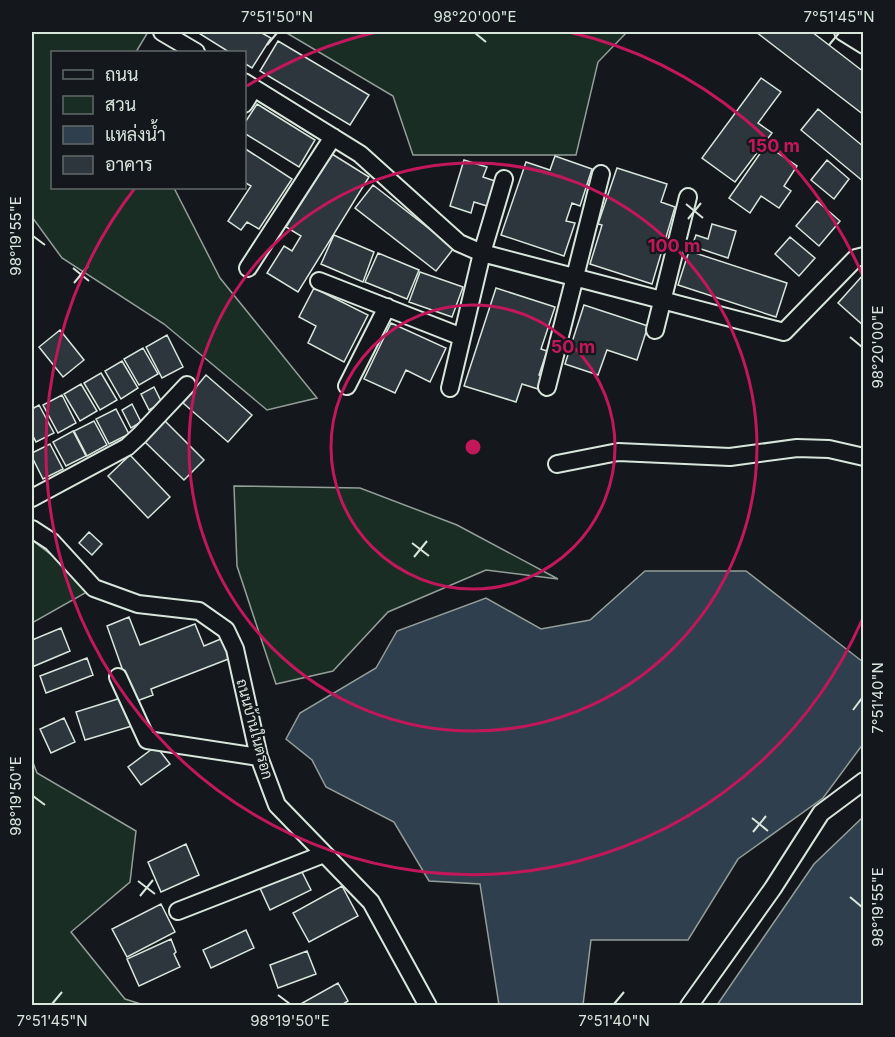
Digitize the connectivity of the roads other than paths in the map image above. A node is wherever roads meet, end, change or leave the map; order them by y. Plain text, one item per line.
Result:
1 (162, 32) edge
2 (843, 32) edge
3 (864, 45) edge
4 (194, 51) edge
5 (249, 85) edge
6 (333, 137) junction
7 (601, 174) dead end
8 (504, 178) dead end
9 (688, 197) dead end
10 (482, 253) junction
11 (864, 256) edge
12 (248, 268) dead end
13 (575, 276) junction
14 (319, 281) dead end
15 (662, 300) junction
16 (387, 307) junction
17 (655, 330) dead end
18 (462, 337) junction
19 (187, 385) dead end
20 (347, 386) dead end
21 (547, 387) dead end
22 (450, 388) dead end
23 (864, 457) edge
24 (557, 465) dead end
25 (32, 498) edge
26 (32, 529) edge
27 (118, 677) dead end
28 (259, 757) junction
29 (864, 781) edge
30 (324, 854) junction
31 (178, 911) dead end
32 (428, 1005) edge
33 (689, 1005) edge

1 - 4 street
2 - 3 street
5 - 6 street
6 - 10 street
6 - 12 street
7 - 13 street
8 - 10 street
9 - 15 street
10 - 13 street
10 - 18 street
11 - 15 street
13 - 15 street
13 - 21 street
14 - 16 street
15 - 17 street
16 - 18 street
16 - 20 street
18 - 22 street
19 - 25 street
23 - 24 street
26 - 28 street, ถนนบ้านในตรอก
27 - 28 street
28 - 30 street, ถนนบ้านในตรอก
29 - 33 street
30 - 31 street
30 - 32 street, ถนนบ้านในตรอก

